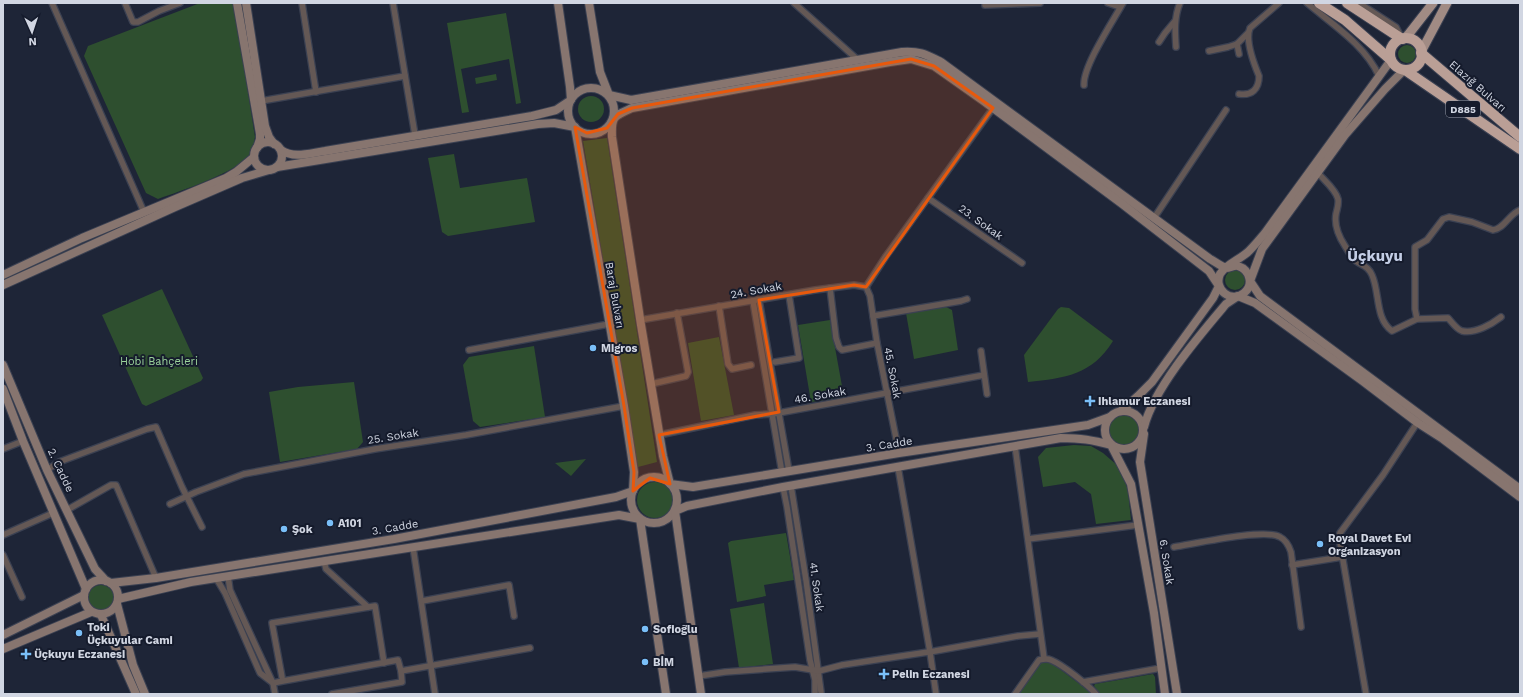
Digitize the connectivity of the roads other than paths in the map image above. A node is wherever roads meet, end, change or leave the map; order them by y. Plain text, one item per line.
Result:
1 (52, 3) edge
2 (125, 3) edge
3 (180, 3) edge
4 (237, 3) edge
5 (246, 3) edge
6 (302, 3) edge
7 (393, 3) edge
8 (558, 3) edge
9 (589, 3) edge
10 (794, 3) edge
11 (1040, 3) edge
12 (1108, 3) edge
13 (1180, 3) edge
14 (1279, 3) edge
15 (1307, 3) edge
16 (1320, 3) edge
17 (1347, 3) edge
18 (1359, 3) edge
19 (1433, 3) edge
20 (1447, 3) edge
21 (985, 5) dead end
22 (1122, 5) edge
23 (1175, 21) junction
24 (1248, 33) junction
25 (1403, 39) junction
26 (1159, 42) dead end
27 (1237, 44) junction
28 (1176, 47) dead end
29 (1209, 51) dead end
30 (1421, 52) junction
31 (1239, 54) dead end
32 (858, 60) junction
33 (1391, 60) junction
34 (1405, 70) junction
35 (405, 76) junction
36 (1379, 76) junction
37 (1084, 85) dead end
38 (316, 92) junction
39 (1239, 94) dead end
40 (609, 95) junction
41 (571, 100) junction
42 (261, 101) junction
43 (993, 108) junction
44 (1226, 110) dead end
45 (611, 123) junction
46 (575, 127) junction
47 (416, 136) junction
48 (1520, 137) edge
49 (274, 144) junction
50 (1520, 149) edge
51 (280, 150) junction
52 (256, 152) junction
53 (277, 167) junction
54 (269, 170) junction
55 (1318, 173) junction
56 (928, 198) junction
57 (1520, 210) edge
58 (144, 212) junction
59 (1154, 218) junction
60 (1022, 263) dead end
61 (1226, 268) junction
62 (3, 275) edge
63 (1250, 281) junction
64 (3, 285) edge
65 (866, 286) junction
66 (1219, 286) junction
67 (830, 288) junction
68 (789, 295) junction
69 (1238, 296) junction
70 (967, 299) dead end
71 (756, 300) junction
72 (719, 306) junction
73 (677, 314) junction
74 (873, 316) junction
75 (1501, 317) dead end
76 (1417, 319) junction
77 (640, 320) junction
78 (609, 324) junction
79 (877, 343) junction
80 (469, 350) dead end
81 (981, 351) dead end
82 (775, 362) dead end
83 (3, 365) edge
84 (751, 365) dead end
85 (984, 375) junction
86 (651, 384) junction
87 (3, 389) edge
88 (886, 394) junction
89 (987, 394) dead end
90 (624, 406) junction
91 (1121, 411) junction
92 (779, 412) junction
93 (772, 414) junction
94 (1110, 417) junction
95 (1420, 420) junction
96 (1144, 431) junction
97 (659, 435) junction
98 (23, 441) junction
99 (1111, 445) junction
100 (1015, 446) junction
101 (3, 450) edge
102 (899, 453) junction
103 (898, 467) junction
104 (48, 470) junction
105 (786, 472) junction
106 (670, 484) junction
107 (787, 486) junction
108 (1520, 489) edge
109 (633, 491) junction
110 (187, 496) junction
111 (1520, 497) edge
112 (170, 504) dead end
113 (67, 510) junction
114 (674, 511) junction
115 (53, 513) junction
116 (640, 519) junction
117 (1138, 525) junction
118 (202, 526) dead end
119 (3, 535) edge
120 (1028, 539) junction
121 (414, 547) junction
122 (1174, 547) dead end
123 (3, 555) edge
124 (1342, 557) junction
125 (324, 561) junction
126 (1292, 565) junction
127 (228, 576) junction
128 (156, 578) junction
129 (216, 578) junction
130 (108, 582) junction
131 (85, 592) junction
132 (22, 597) dead end
133 (118, 601) junction
134 (422, 601) junction
135 (368, 607) junction
136 (91, 612) junction
137 (101, 615) junction
138 (514, 616) dead end
139 (1301, 627) dead end
140 (1040, 634) junction
141 (3, 635) edge
142 (530, 648) dead end
143 (3, 649) edge
144 (930, 652) junction
145 (1044, 658) junction
146 (384, 663) junction
147 (432, 666) junction
148 (812, 668) junction
149 (1161, 668) junction
150 (401, 671) junction
151 (819, 671) junction
152 (699, 676) junction
153 (282, 678) dead end
154 (1083, 682) junction
155 (273, 684) junction
156 (819, 693) edge
157 (136, 694) edge
158 (146, 694) edge
159 (275, 694) edge
160 (332, 694) edge
161 (435, 694) edge
162 (666, 694) edge
163 (701, 694) edge
164 (936, 694) edge
165 (1015, 694) edge
166 (1096, 694) edge
167 (1165, 694) edge
168 (1177, 694) edge
169 (1366, 694) edge

1 - 58 street
2 - 3 street
4 - 52 main road
5 - 42 main road
6 - 38 street
7 - 35 street
8 - 41 main road
9 - 40 main road
10 - 32 street
11 - 21 street
12 - 22 street
13 - 23 street
14 - 24 street
15 - 36 street
16 - 33 highway
17 - 25 highway
18 - 25 street
19 - 25 main road
20 - 30 main road
22 - 37 street
23 - 26 street
23 - 28 street
24 - 27 street
24 - 39 street
25 - 30 highway
25 - 33 highway
27 - 29 street
27 - 31 street
30 - 34 highway
30 - 48 highway, Elazığ Bulvarı / D885
32 - 40 main road
32 - 59 main road
33 - 34 highway
33 - 36 main road
34 - 50 highway, D885
34 - 55 main road
35 - 38 street
35 - 47 street
36 - 61 main road
38 - 42 street
40 - 41 main road
40 - 45 main road
41 - 46 main road
41 - 47 main road
42 - 49 main road
43 - 45 main road
43 - 56 street
43 - 66 main road
44 - 59 street
45 - 46 main road
45 - 77 main road, Baraj Bulvarı
46 - 53 main road
46 - 78 main road, Baraj Bulvarı
47 - 51 main road
49 - 51 main road
49 - 52 main road
51 - 53 main road
52 - 54 main road
52 - 58 main road
53 - 54 main road
54 - 64 main road
55 - 63 main road
55 - 76 street
56 - 60 street, 23. Sokak
56 - 65 street
57 - 76 street
58 - 62 main road
59 - 61 main road
61 - 63 main road
61 - 66 main road
63 - 69 main road
63 - 95 main road
65 - 67 street, 24. Sokak
65 - 74 street, 45. Sokak
66 - 69 main road
66 - 91 main road
67 - 68 street, 24. Sokak
67 - 79 street
68 - 71 street, 24. Sokak
68 - 82 street
69 - 95 main road
69 - 96 main road
70 - 74 street
71 - 72 street, 24. Sokak
71 - 92 street
71 - 93 street
72 - 73 street, 24. Sokak
72 - 84 street
73 - 77 street, 24. Sokak
73 - 86 street
74 - 79 street, 45. Sokak
75 - 76 street
77 - 86 main road, Baraj Bulvarı
78 - 80 street
78 - 90 main road, Baraj Bulvarı
79 - 88 street, 45. Sokak
81 - 85 street
83 - 104 main road, 2. Cadde
85 - 88 street, 46. Sokak
85 - 89 street
86 - 97 main road, Baraj Bulvarı
87 - 98 main road, 2. Cadde
88 - 92 street, 46. Sokak
88 - 102 street, 45. Sokak
90 - 109 main road, Baraj Bulvarı
90 - 110 street, 25. Sokak
91 - 94 main road
91 - 96 main road
92 - 93 street, 46. Sokak
92 - 105 street
93 - 97 street, 46. Sokak
93 - 105 street
94 - 99 main road
94 - 102 main road, 3. Cadde
95 - 108 main road
95 - 111 main road
95 - 124 street
96 - 99 main road
96 - 168 main road, 6. Sokak
97 - 106 main road, Baraj Bulvarı
98 - 101 street
98 - 115 main road, 2. Cadde
99 - 100 main road
99 - 117 main road, 6. Sokak
100 - 103 main road
100 - 120 street
102 - 105 main road, 3. Cadde
103 - 107 main road
103 - 144 street
104 - 110 street
104 - 113 main road, 2. Cadde
105 - 106 main road, 3. Cadde
106 - 109 main road
106 - 114 main road
107 - 114 main road
107 - 148 street, 41. Sokak
107 - 151 street, 41. Sokak
109 - 116 main road
109 - 128 main road, 3. Cadde
110 - 112 street, 25. Sokak
110 - 118 street
113 - 128 street
113 - 130 main road, 2. Cadde
114 - 116 main road
114 - 152 main road
115 - 119 street
115 - 131 main road, 2. Cadde
116 - 121 main road, 3. Cadde
116 - 162 main road
117 - 120 street
117 - 149 main road, 6. Sokak
120 - 140 street
121 - 125 main road, 3. Cadde
121 - 134 street
122 - 126 street
123 - 132 street
124 - 126 street
124 - 169 street
125 - 127 main road, 3. Cadde
125 - 135 street
126 - 139 street
127 - 129 main road, 3. Cadde
127 - 155 street
128 - 130 main road, 3. Cadde
129 - 133 main road, 3. Cadde
129 - 155 street
130 - 131 main road
130 - 133 main road
131 - 136 main road
131 - 141 main road
133 - 137 main road
133 - 158 main road
134 - 138 street
134 - 147 street
135 - 146 street
135 - 153 street
136 - 137 main road
136 - 143 main road
137 - 157 main road
140 - 144 street
140 - 145 street
142 - 147 street
144 - 151 street
144 - 164 street
145 - 154 street
145 - 165 street
146 - 150 street
146 - 155 street
147 - 150 street
147 - 161 street
148 - 151 street
148 - 152 street
148 - 156 street, 41. Sokak
149 - 154 street
149 - 167 main road, 6. Sokak
150 - 160 street
151 - 156 street, 41. Sokak
152 - 163 main road
154 - 166 street
155 - 159 street

